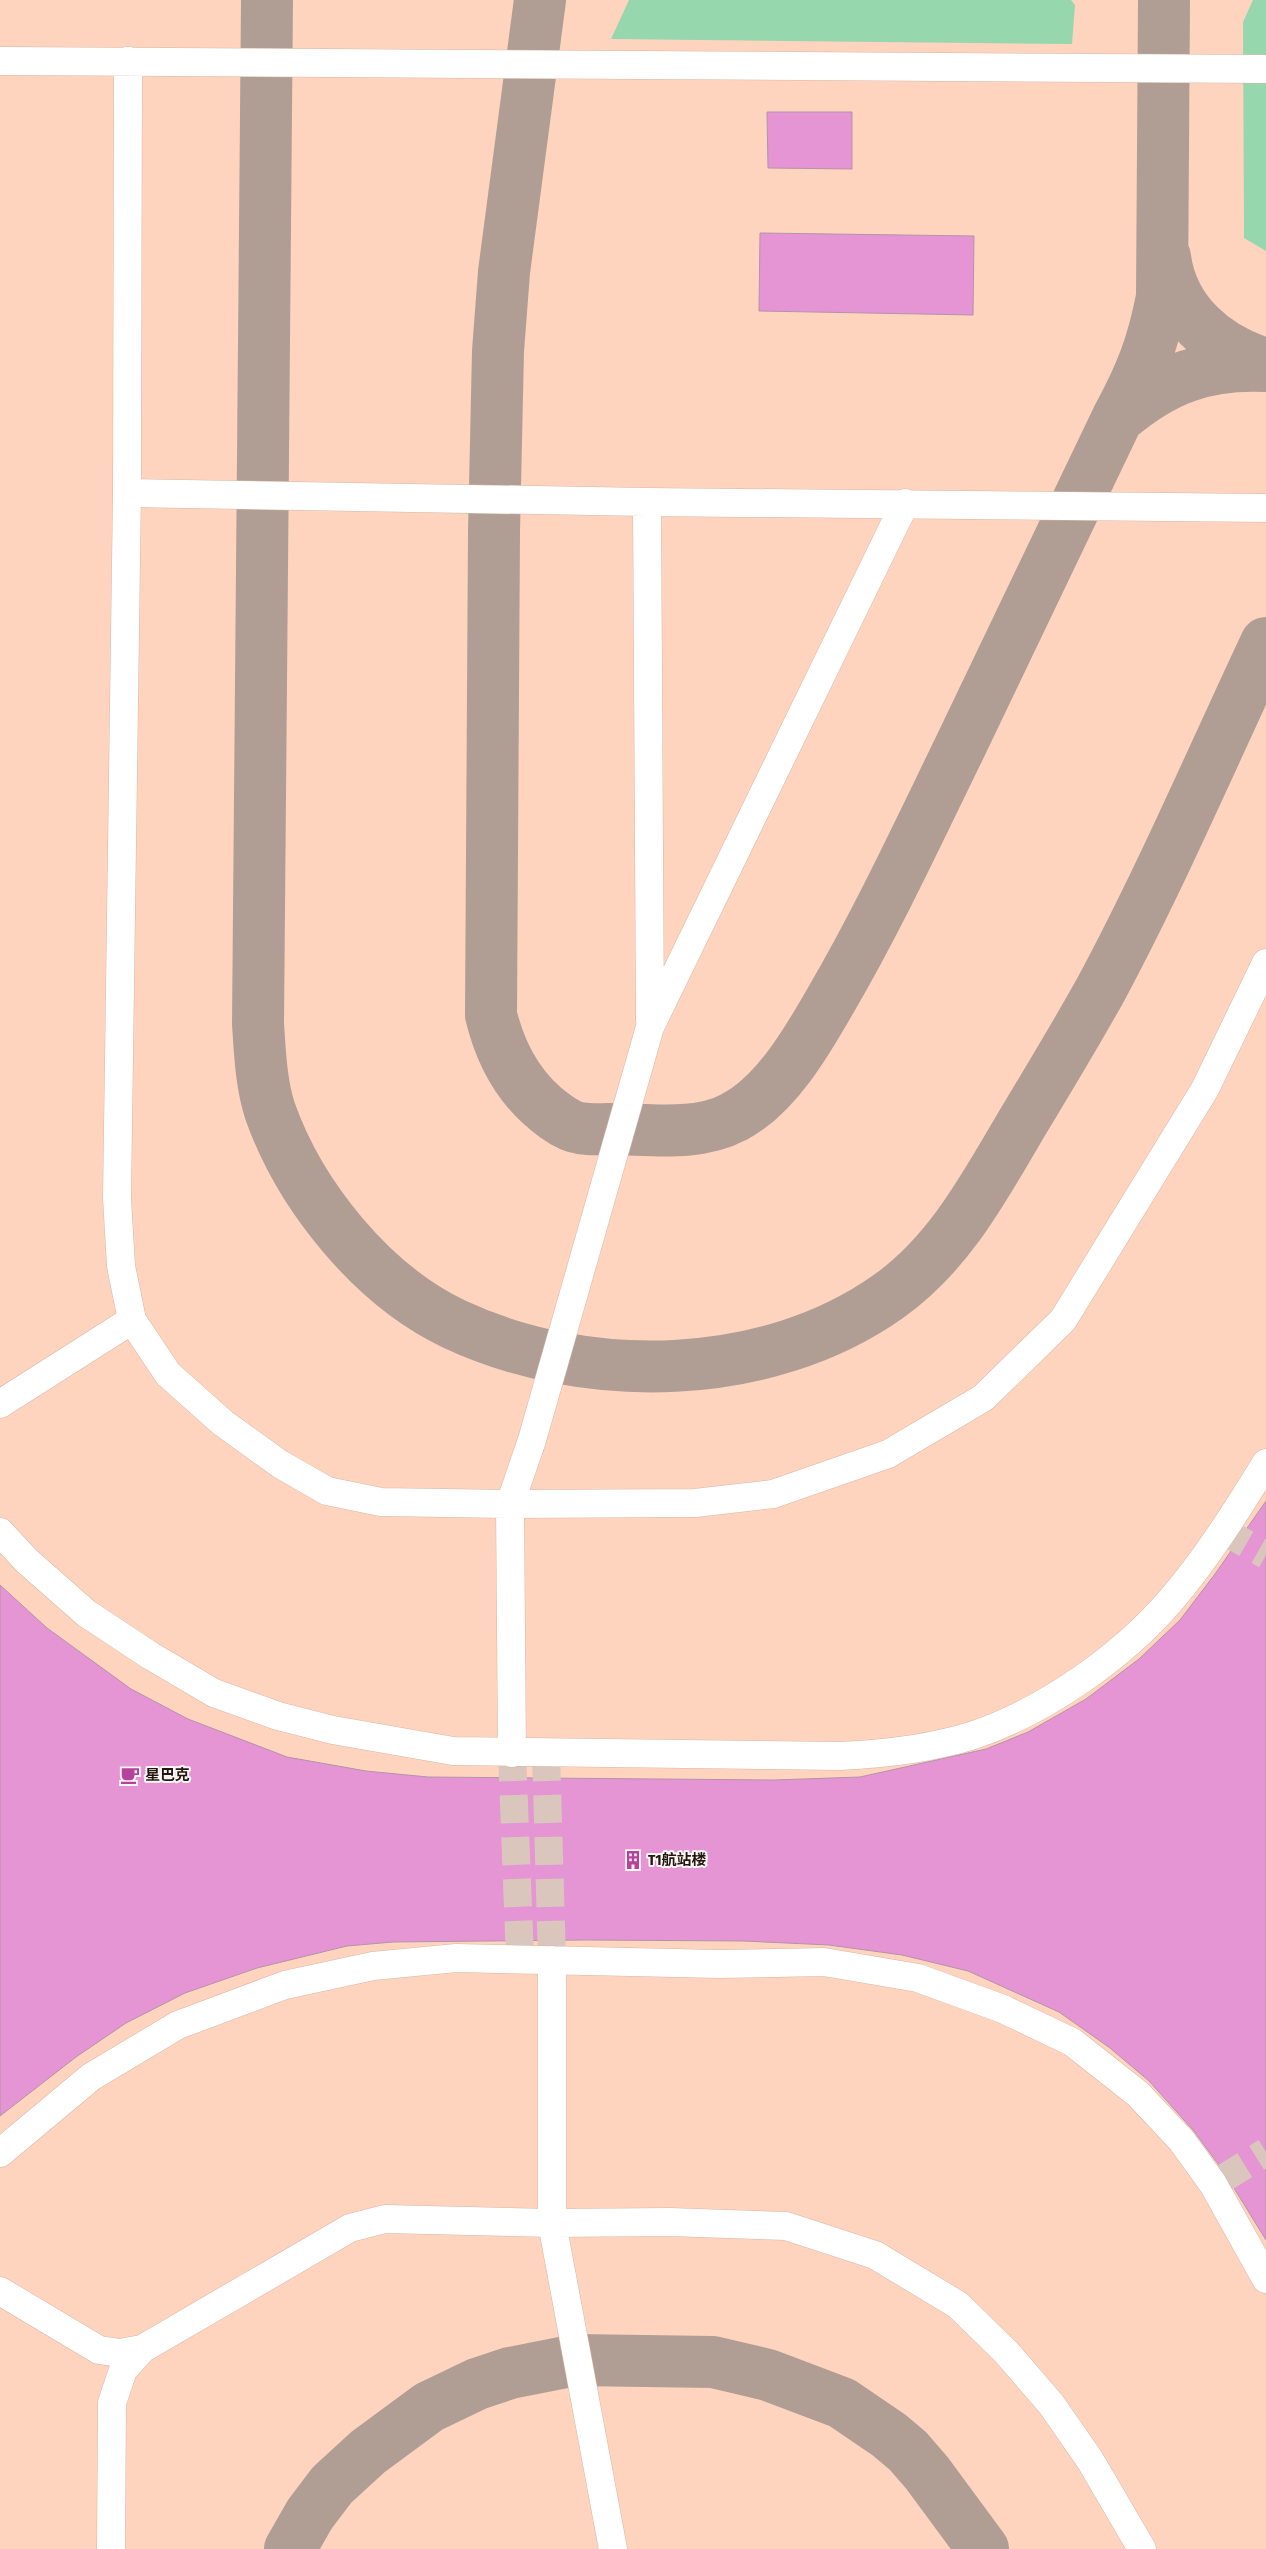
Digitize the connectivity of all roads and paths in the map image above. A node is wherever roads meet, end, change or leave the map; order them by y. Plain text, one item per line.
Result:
1 (0, 61) edge
2 (128, 61) junction
3 (1266, 69) edge
4 (127, 493) junction
5 (647, 502) junction
6 (905, 503) junction
7 (1266, 508) edge
8 (1266, 963) edge
9 (650, 1027) junction
10 (132, 1320) junction
11 (0, 1404) edge
12 (1266, 1464) edge
13 (510, 1504) junction
14 (0, 1532) edge
15 (512, 1753) junction
16 (552, 1960) junction
17 (0, 2153) edge
18 (552, 2223) junction
19 (1266, 2279) edge
20 (0, 2291) edge
21 (142, 2349) junction
22 (99, 2350) junction
23 (112, 2403) junction
24 (111, 2549) edge
25 (613, 2549) edge
26 (1142, 2549) edge

1 - 2 lane
2 - 3 lane
2 - 4 lane
4 - 5 lane
4 - 10 lane
5 - 6 lane
5 - 9 lane
6 - 7 lane
6 - 9 lane
8 - 13 lane
9 - 13 lane
10 - 11 lane
10 - 13 lane
12 - 15 lane
13 - 15 lane
14 - 15 lane
16 - 17 lane
16 - 18 lane
16 - 19 lane
18 - 21 lane
18 - 25 lane
18 - 26 lane
20 - 22 lane
21 - 22 lane
21 - 23 lane
22 - 23 lane
23 - 24 lane

